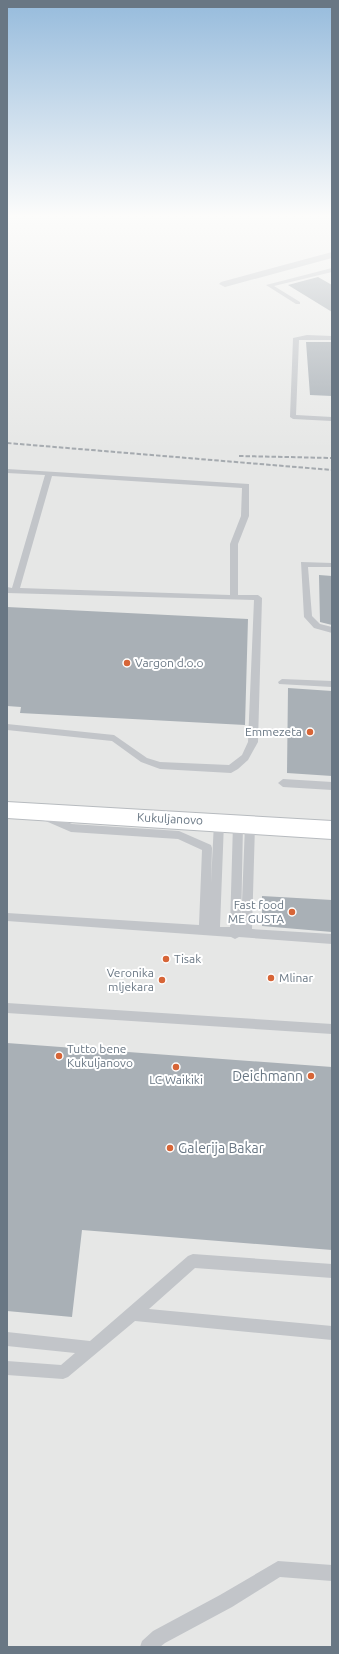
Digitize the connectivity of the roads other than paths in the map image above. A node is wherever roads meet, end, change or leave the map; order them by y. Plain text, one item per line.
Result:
1 (285, 295) edge
2 (298, 303) dead end
3 (332, 338) edge
4 (332, 419) edge
5 (7, 471) edge
6 (49, 473) junction
7 (332, 566) edge
8 (11, 590) edge
9 (234, 597) junction
10 (332, 630) edge
11 (282, 682) dead end
12 (332, 684) edge
13 (7, 727) edge
14 (283, 783) dead end
15 (332, 786) edge
16 (7, 810) edge
17 (36, 812) junction
18 (235, 824) junction
19 (332, 830) edge
20 (7, 917) edge
21 (209, 931) junction
22 (240, 934) junction
23 (332, 939) edge
24 (7, 1008) edge
25 (332, 1030) edge
26 (332, 1271) edge
27 (133, 1314) junction
28 (332, 1333) edge
29 (7, 1339) edge
30 (93, 1348) junction
31 (7, 1368) edge
32 (332, 1573) edge
33 (148, 1647) edge

1 - 2 lane
3 - 4 lane
5 - 6 lane
6 - 8 lane
6 - 9 lane
7 - 10 lane
8 - 9 lane
9 - 13 lane
11 - 12 lane
14 - 15 lane
16 - 17 main road, Kukuljanovo
17 - 18 main road, Kukuljanovo
17 - 21 lane
18 - 19 main road, Kukuljanovo
18 - 21 lane
18 - 22 lane
20 - 21 lane
21 - 22 lane
22 - 23 lane
24 - 25 lane
26 - 27 lane
27 - 28 lane
27 - 30 lane
29 - 30 lane
30 - 31 lane
32 - 33 lane

